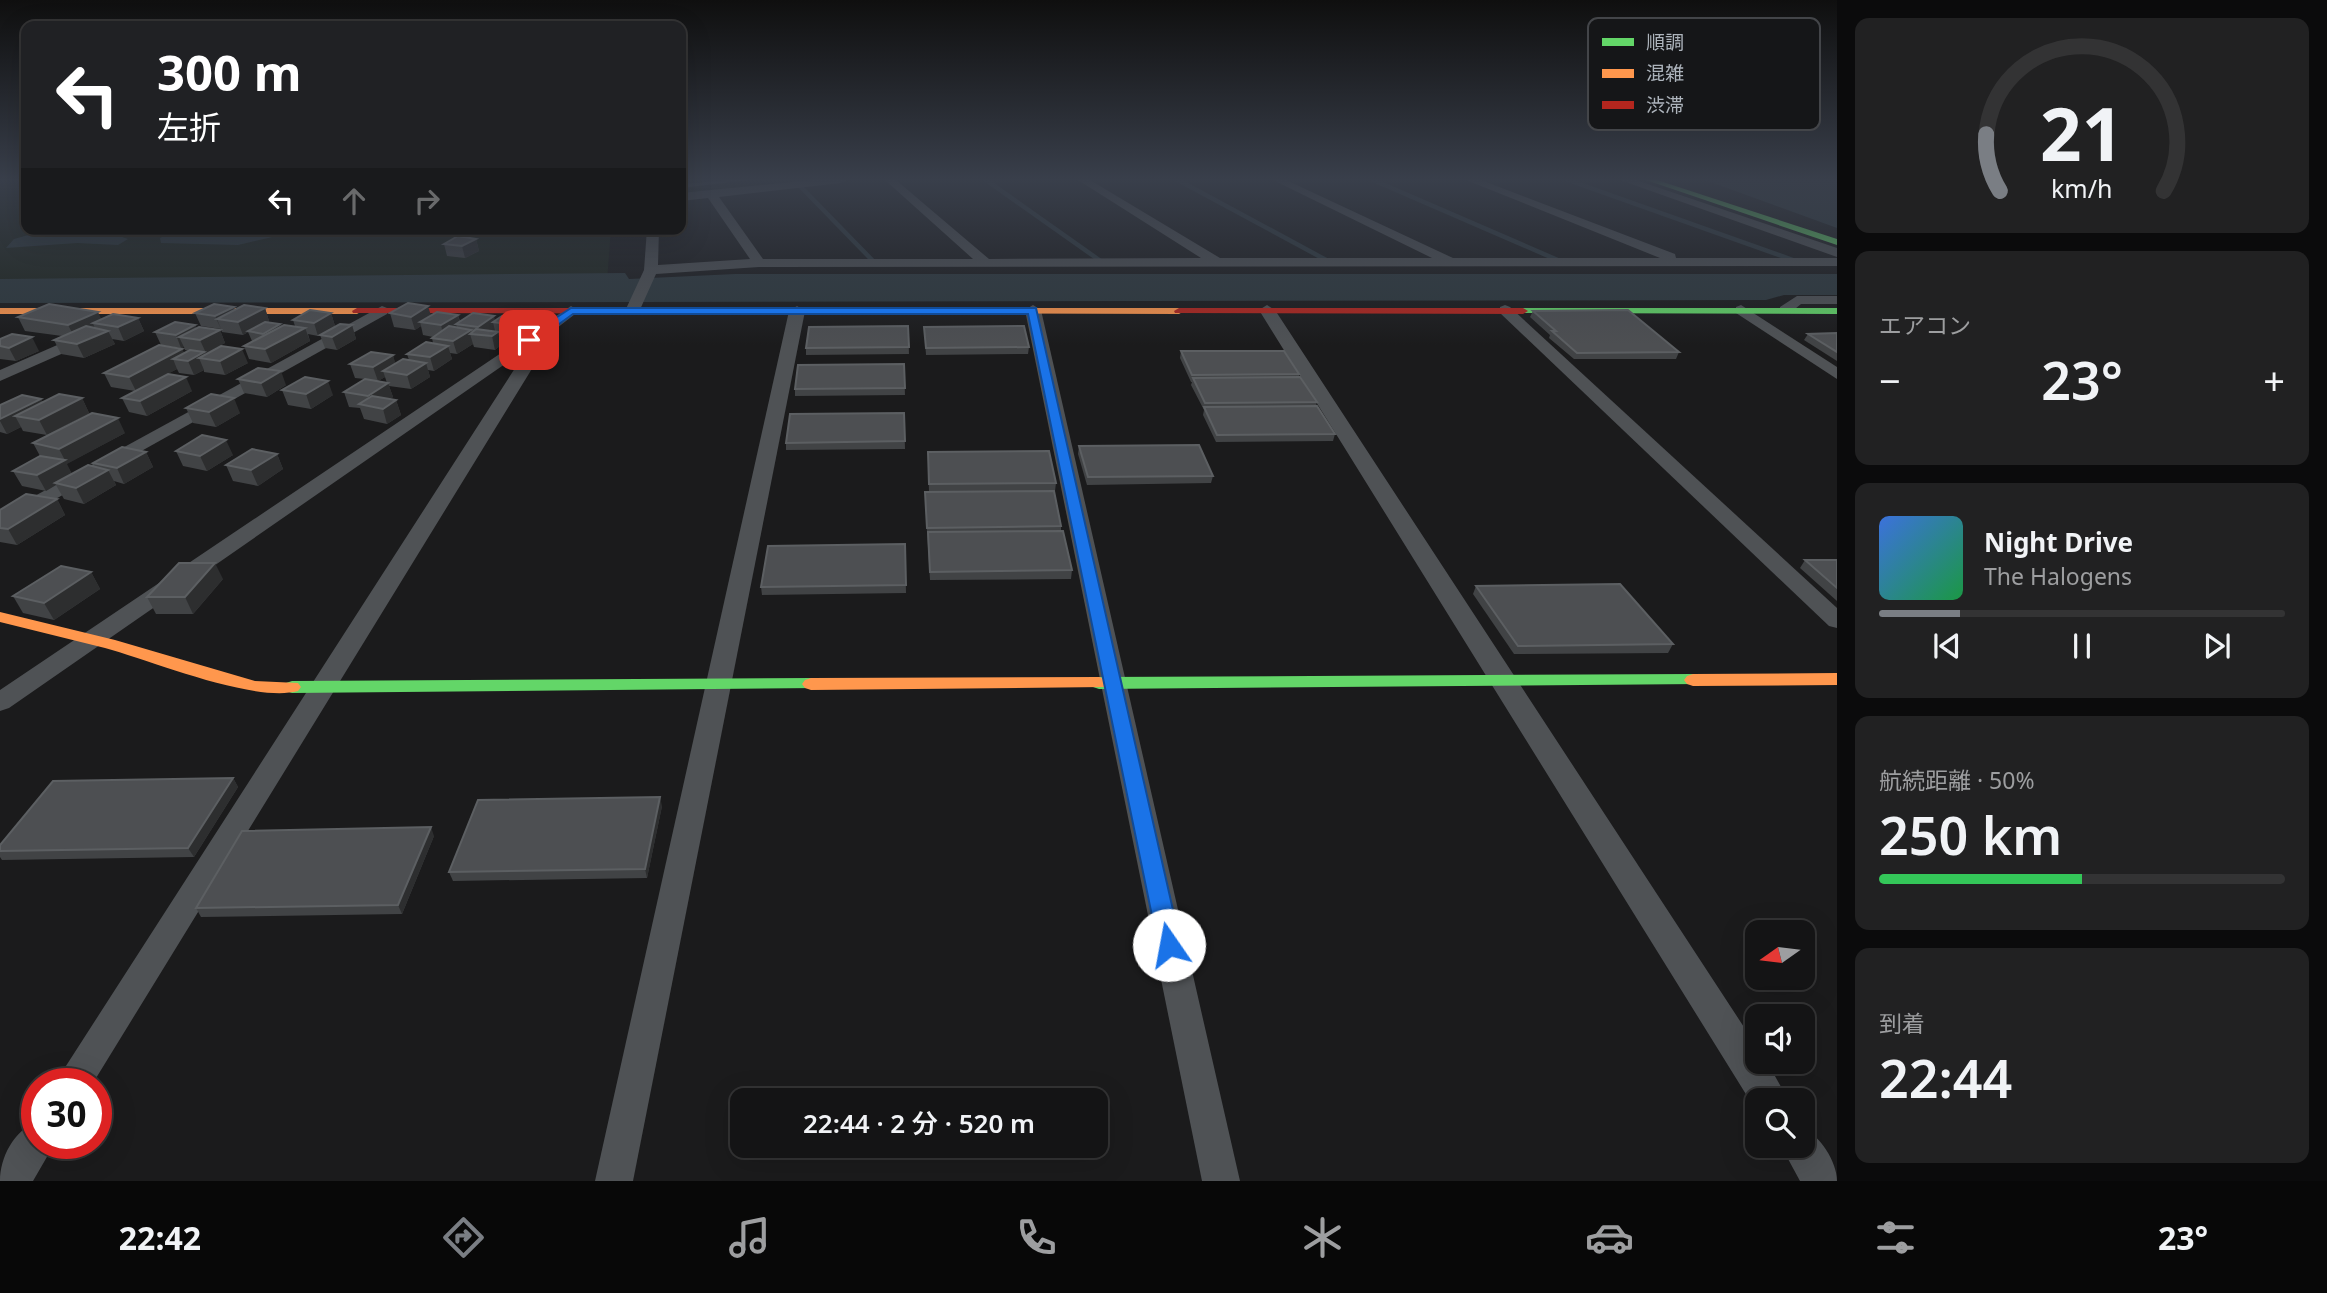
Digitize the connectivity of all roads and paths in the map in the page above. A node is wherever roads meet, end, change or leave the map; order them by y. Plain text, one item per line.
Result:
1 (653, 235) edge
2 (740, 235) edge
3 (954, 235) edge
4 (1173, 235) edge
5 (1394, 235) edge
6 (1613, 235) edge
7 (1785, 235) edge
8 (1816, 235) edge
9 (1837, 242) edge
10 (1837, 253) edge
11 (1837, 261) edge
12 (1682, 262) junction
13 (759, 263) junction
14 (986, 263) junction
15 (1218, 263) junction
16 (1452, 263) junction
17 (651, 270) junction
18 (1837, 300) edge
19 (634, 309) junction
20 (1032, 310) junction
21 (1267, 310) junction
22 (1505, 310) junction
23 (1741, 310) junction
24 (1785, 310) junction
25 (0, 311) edge
26 (145, 311) junction
27 (382, 311) junction
28 (797, 311) junction
29 (1837, 311) edge
30 (561, 318) junction
31 (1837, 374) edge
32 (0, 376) edge
33 (0, 524) edge
34 (0, 617) edge
35 (1837, 621) edge
36 (100, 643) junction
37 (1837, 679) edge
38 (1504, 680) junction
39 (717, 683) junction
40 (1111, 683) junction
41 (322, 687) junction
42 (0, 702) edge
43 (0, 719) edge
44 (82, 1068) edge
45 (1763, 1088) edge
46 (1808, 1158) edge
47 (25, 1159) edge
48 (11, 1181) edge
49 (614, 1181) edge
50 (1221, 1181) edge
51 (1822, 1181) edge

1 - 17 street
2 - 13 street
3 - 14 street
4 - 15 street
5 - 16 street
6 - 12 street
7 - 10 street
8 - 9 street
11 - 12 street
12 - 16 street
13 - 14 street
13 - 17 street
14 - 15 street
15 - 16 street
17 - 19 street
18 - 24 street
19 - 28 street
19 - 30 street
20 - 21 street
20 - 28 street
20 - 40 street
21 - 22 street
21 - 38 street
22 - 23 street
22 - 35 street
23 - 24 street
23 - 31 street
24 - 29 street
25 - 26 street
26 - 27 street
26 - 32 street
27 - 30 street
27 - 33 street
28 - 39 street
30 - 36 street
30 - 41 street
34 - 36 street
36 - 41 street
36 - 42 street
36 - 43 street
37 - 38 street
38 - 40 street
38 - 45 street
39 - 40 street
39 - 41 street
39 - 49 street
40 - 50 street
41 - 44 street
46 - 51 street
47 - 48 street

